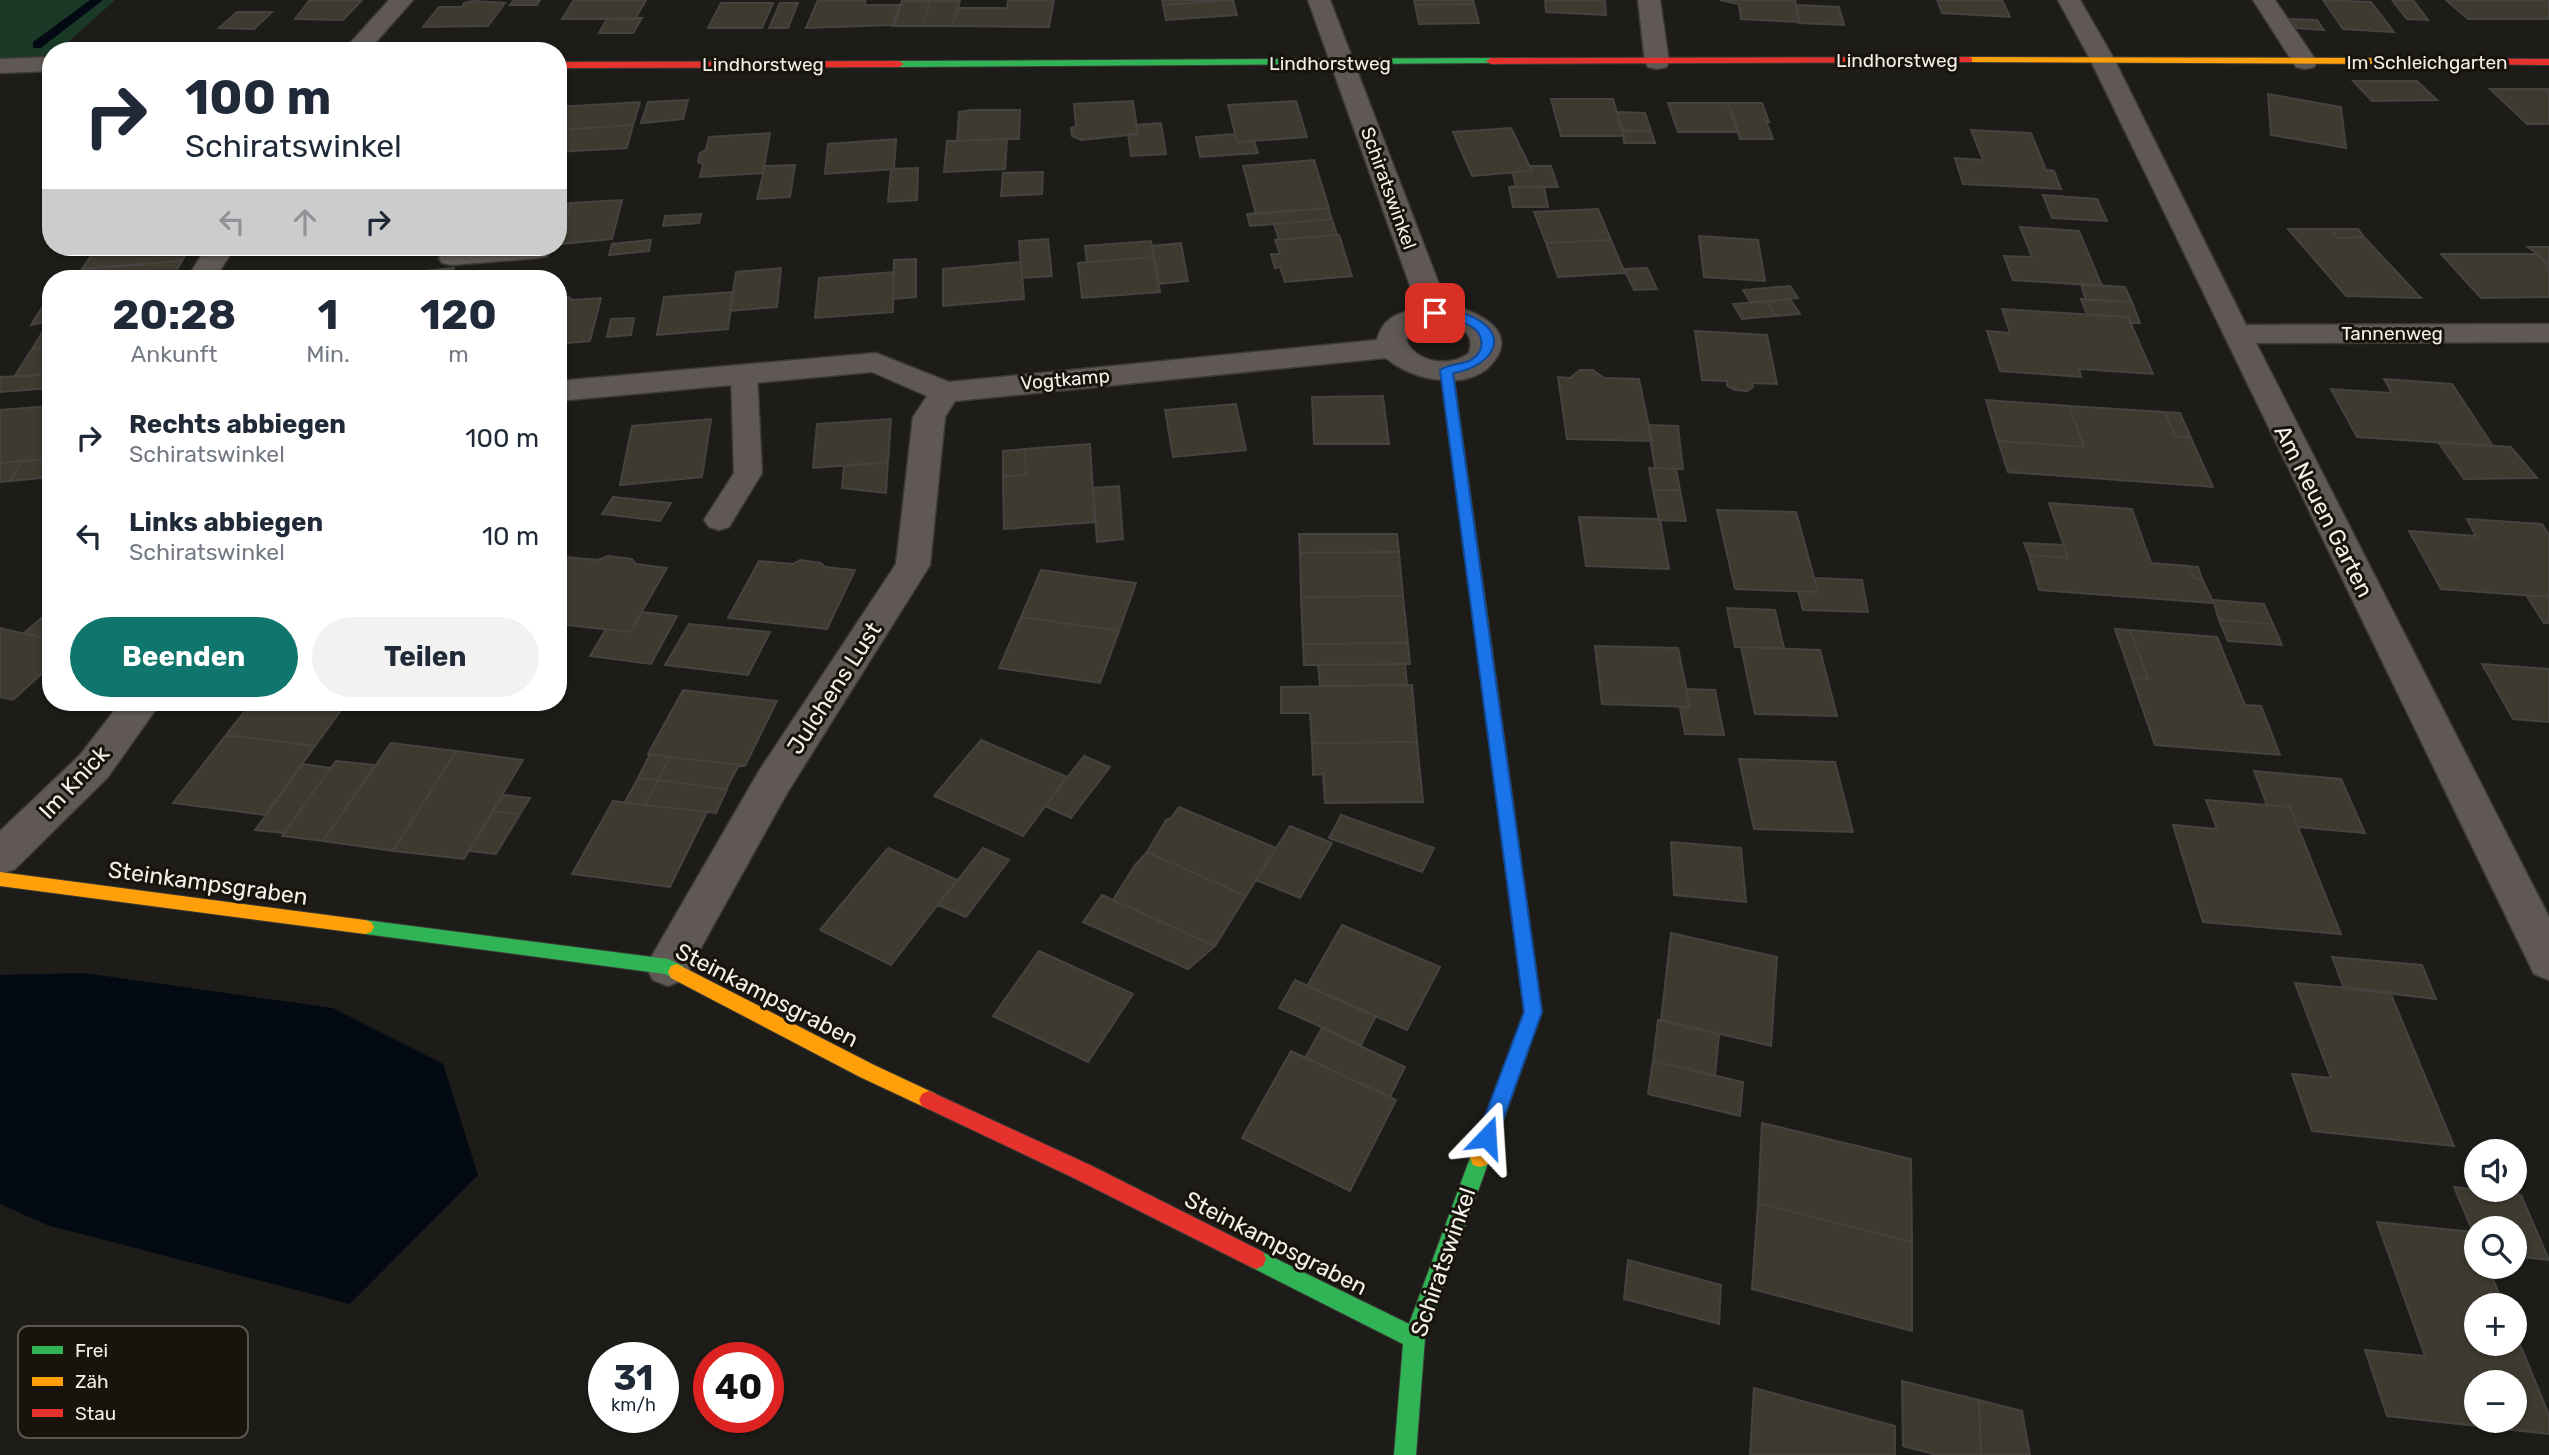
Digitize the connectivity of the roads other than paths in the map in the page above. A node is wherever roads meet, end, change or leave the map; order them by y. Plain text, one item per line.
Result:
1 (402, 0) edge
2 (1320, 0) edge
3 (1649, 0) edge
4 (2069, 0) edge
5 (2264, 0) edge
6 (363, 42) edge
7 (2102, 59) junction
8 (1657, 62) junction
9 (2305, 62) junction
10 (2549, 62) edge
11 (1343, 63) junction
12 (42, 64) edge
13 (567, 65) edge
14 (0, 66) edge
15 (476, 256) edge
16 (451, 258) dead end
17 (1435, 313) junction
18 (2549, 333) edge
19 (2235, 334) junction
20 (1392, 348) junction
21 (1447, 370) junction
22 (744, 374) junction
23 (567, 390) edge
24 (945, 393) junction
25 (719, 520) dead end
26 (135, 711) edge
27 (0, 857) edge
28 (0, 879) edge
29 (2549, 961) edge
30 (668, 967) junction
31 (1414, 1338) junction
32 (1405, 1455) edge

1 - 6 street
2 - 11 street, Schiratswinkel
3 - 8 street
4 - 7 street, Am Neuen Garten
5 - 9 street
7 - 8 street, Lindhorstweg
7 - 9 street, Im Schleichgarten
7 - 19 street, Am Neuen Garten
8 - 11 street, Lindhorstweg
9 - 10 street, Im Schleichgarten
11 - 13 street, Lindhorstweg
11 - 17 street, Schiratswinkel
12 - 14 street
15 - 16 lane
17 - 20 street
17 - 21 street
18 - 19 street, Tannenweg
19 - 29 street, Am Neuen Garten
20 - 21 street
20 - 24 street, Vogtkamp
21 - 31 street, Schiratswinkel
22 - 23 street, Vogtkamp
22 - 24 street, Vogtkamp
22 - 25 lane
24 - 30 street, Julchens Lust
26 - 27 street, Im Knick
28 - 30 street, Steinkampsgraben
30 - 31 street, Steinkampsgraben
31 - 32 street, Schiratswinkel

